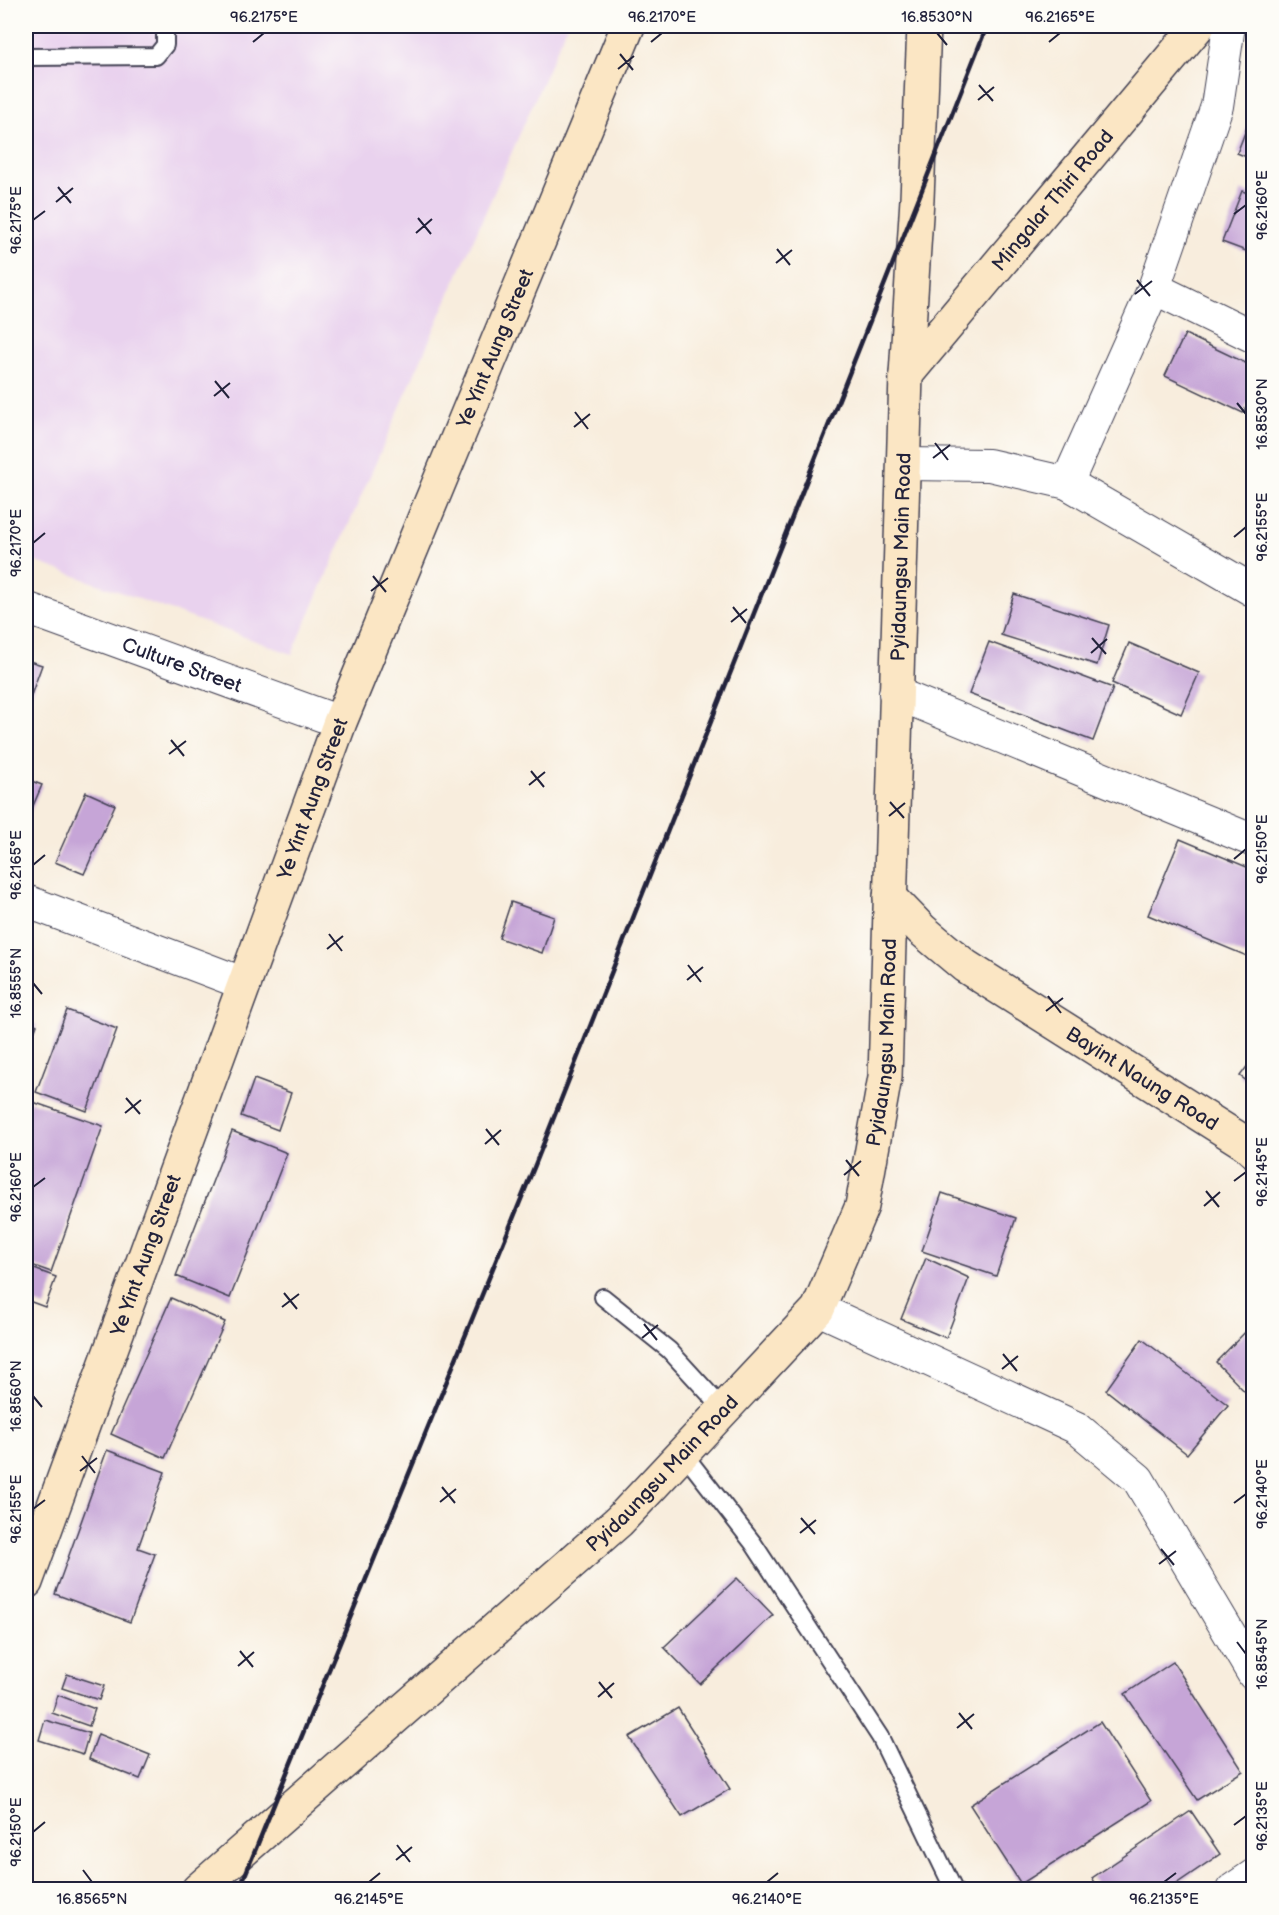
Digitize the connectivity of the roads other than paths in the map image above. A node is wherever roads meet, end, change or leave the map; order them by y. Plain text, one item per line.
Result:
1 (165, 26) edge
2 (628, 26) edge
3 (924, 26) edge
4 (1198, 26) edge
5 (1228, 26) edge
6 (26, 57) edge
7 (1154, 288) junction
8 (1254, 337) edge
9 (906, 375) junction
10 (904, 464) junction
11 (1067, 483) junction
12 (1254, 591) edge
13 (26, 609) edge
14 (895, 693) junction
15 (340, 722) junction
16 (1254, 841) edge
17 (890, 897) junction
18 (26, 901) edge
19 (245, 984) junction
20 (1254, 1151) edge
21 (603, 1297) dead end
22 (818, 1309) junction
23 (723, 1410) junction
24 (683, 1453) junction
25 (26, 1582) edge
26 (1252, 1668) edge
27 (1254, 1875) edge
28 (198, 1890) edge
29 (954, 1890) edge
30 (1232, 1890) edge

1 - 6 lane
2 - 15 main road, Ye Yint Aung Street
3 - 9 main road, Pyidaungsu Main Road
4 - 9 main road, Mingalar Thiri Road
5 - 7 street
7 - 8 street
7 - 11 street
9 - 10 main road, Pyidaungsu Main Road
10 - 11 street
10 - 14 main road, Pyidaungsu Main Road
11 - 12 street
13 - 15 street, Culture Street
14 - 16 street
14 - 17 main road, Pyidaungsu Main Road
15 - 19 main road, Ye Yint Aung Street
17 - 20 main road, Bayint Naung Road
17 - 22 main road, Pyidaungsu Main Road
18 - 19 street
19 - 25 main road, Ye Yint Aung Street
21 - 23 lane
22 - 23 main road, Pyidaungsu Main Road
22 - 26 street
23 - 24 main road, Pyidaungsu Main Road
24 - 28 main road, Pyidaungsu Main Road
24 - 29 lane
27 - 30 street

